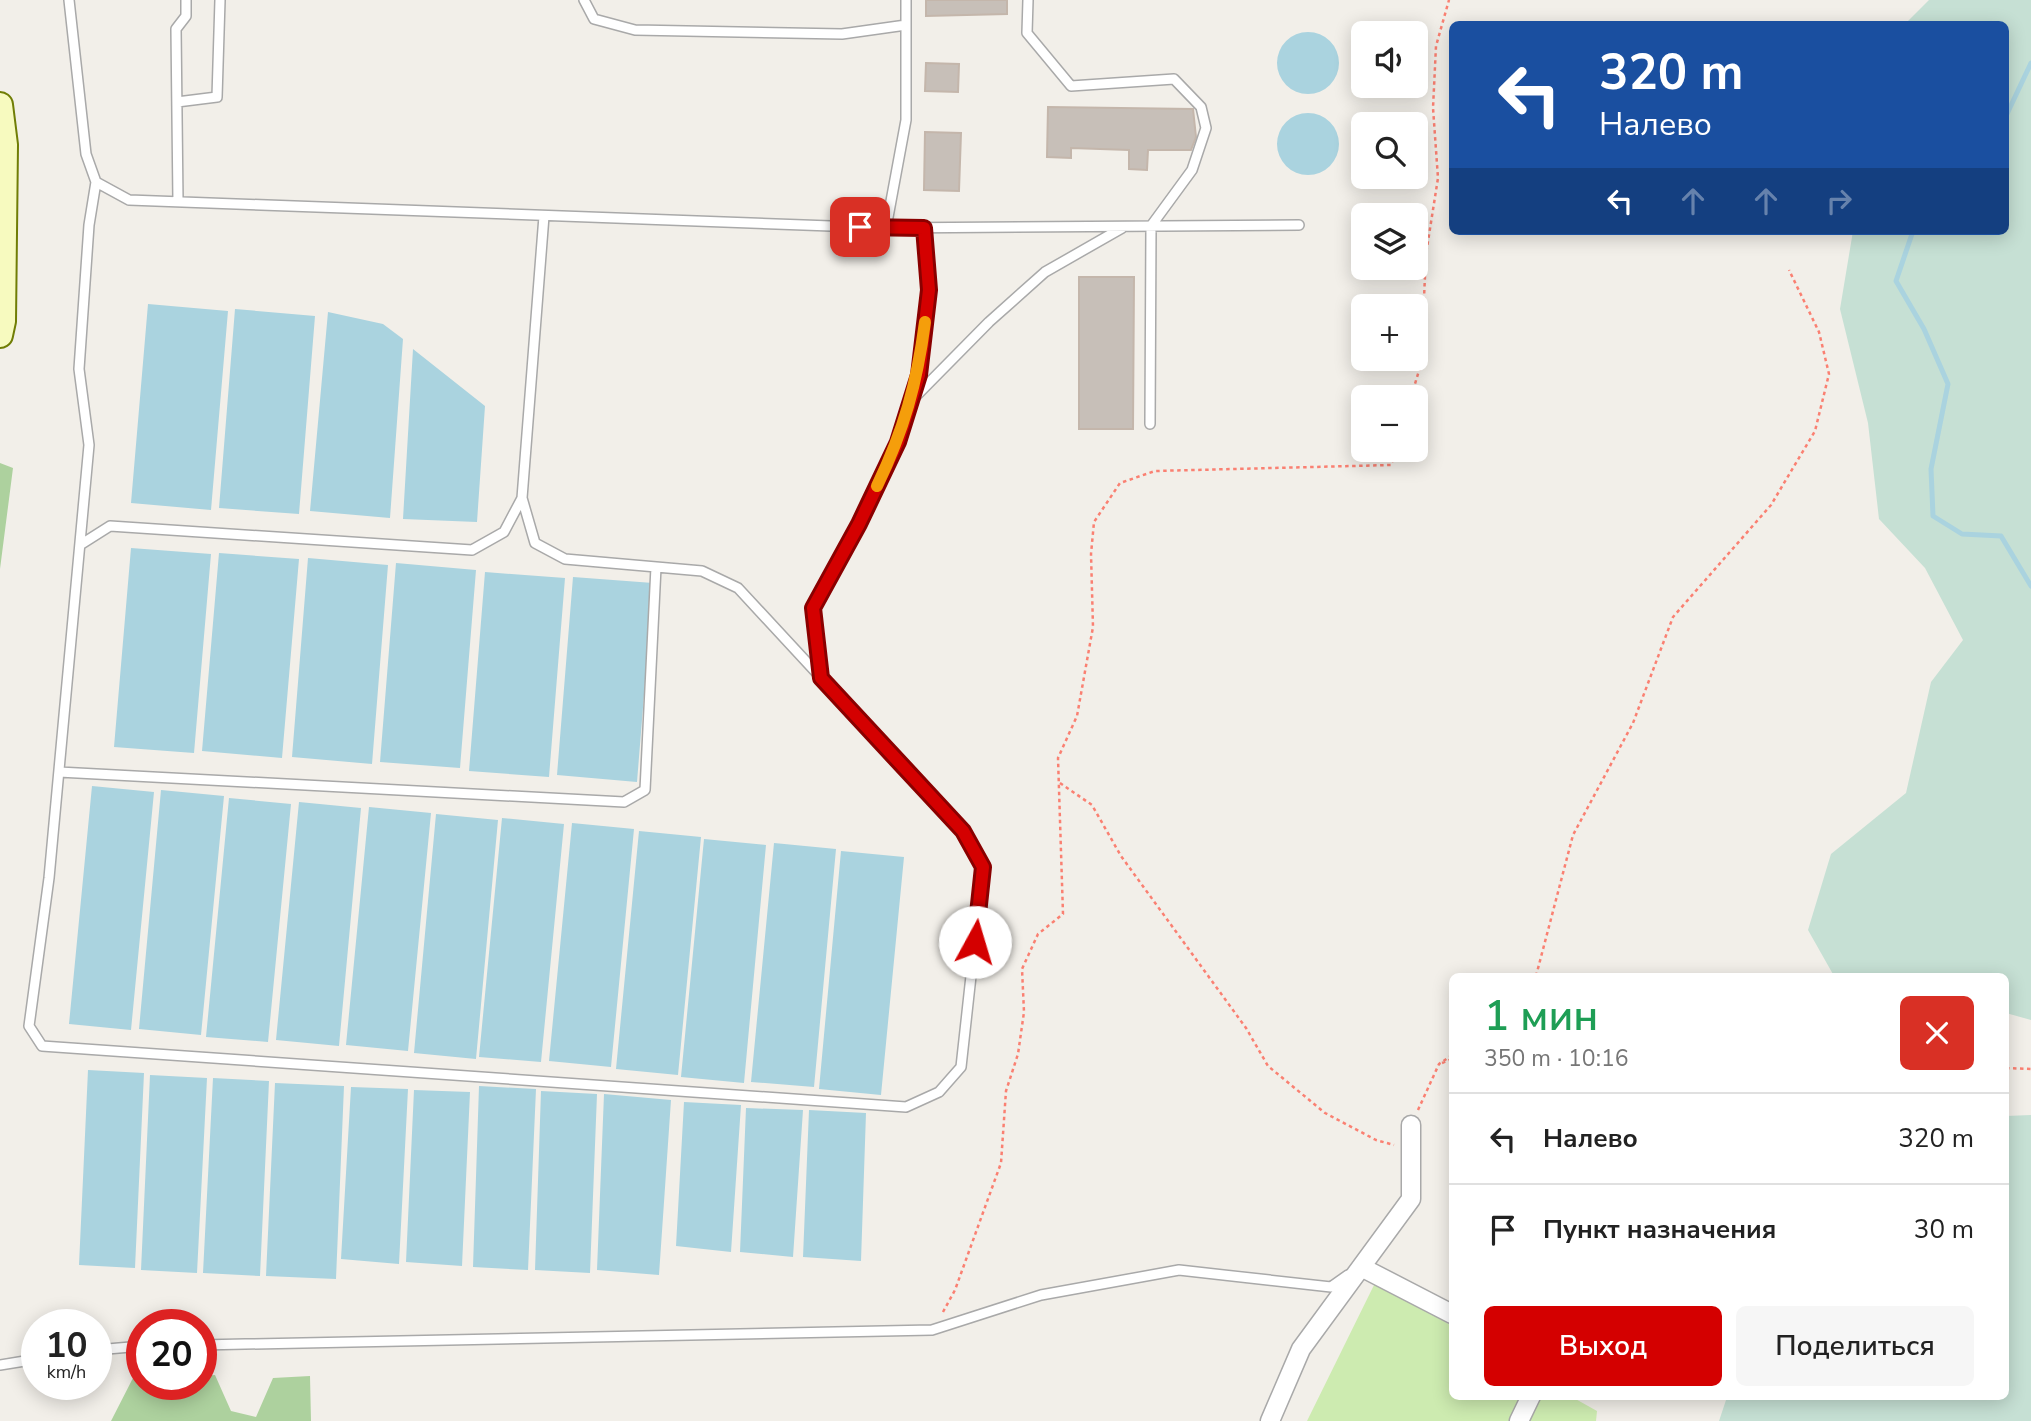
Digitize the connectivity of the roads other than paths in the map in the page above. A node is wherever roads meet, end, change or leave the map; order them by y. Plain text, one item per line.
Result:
1 (69, 0) edge
2 (186, 0) edge
3 (220, 0) edge
4 (584, 0) edge
5 (906, 0) edge
6 (1028, 0) edge
7 (906, 25) junction
8 (177, 102) junction
9 (0, 105) edge
10 (96, 181) junction
11 (178, 202) junction
12 (544, 216) junction
13 (1299, 225) dead end
14 (1125, 226) junction
15 (1151, 226) junction
16 (886, 228) junction
17 (924, 228) junction
18 (0, 335) edge
19 (911, 401) junction
20 (1150, 424) dead end
21 (522, 498) junction
22 (80, 545) junction
23 (656, 567) junction
24 (821, 678) junction
25 (59, 772) junction
26 (1411, 1125) road end
27 (1362, 1267) junction
28 (1449, 1312) edge
29 (217, 1345) edge
30 (21, 1361) edge
31 (0, 1364) edge
32 (1529, 1400) edge
33 (1270, 1421) edge
34 (1518, 1421) edge

1 - 10 lane
2 - 8 lane
3 - 8 lane
4 - 7 lane
5 - 7 lane
6 - 15 lane
7 - 16 lane
8 - 11 lane
9 - 18 main road
10 - 11 lane
10 - 22 lane
11 - 12 lane
12 - 16 lane
12 - 21 lane
13 - 15 lane
14 - 15 lane
14 - 17 lane
14 - 19 lane
15 - 20 lane
16 - 17 lane
17 - 19 lane
19 - 24 lane
21 - 22 lane
21 - 23 lane
22 - 25 lane
23 - 24 lane
23 - 25 lane
24 - 25 lane
26 - 27 street
27 - 28 street
27 - 29 lane
27 - 33 street
30 - 31 lane
32 - 34 street

